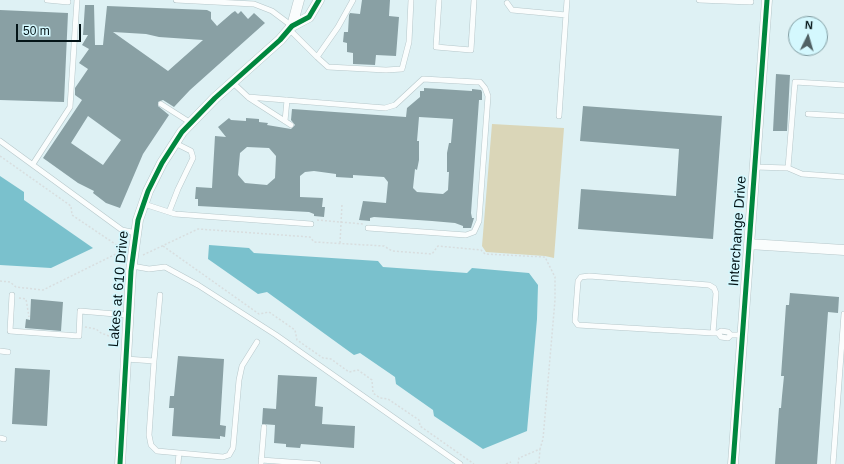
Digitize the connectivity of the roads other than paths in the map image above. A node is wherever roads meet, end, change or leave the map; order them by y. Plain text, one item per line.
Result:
1 (47, 0) edge
2 (77, 0) edge
3 (176, 0) edge
4 (299, 0) edge
5 (314, 0) edge
6 (318, 0) edge
7 (353, 0) edge
8 (411, 0) edge
9 (439, 0) edge
10 (474, 0) edge
11 (567, 0) edge
12 (699, 0) edge
13 (767, 0) edge
14 (68, 2) dead end
15 (751, 2) dead end
16 (507, 3) dead end
17 (566, 15) junction
18 (309, 17) junction
19 (291, 27) junction
20 (317, 57) junction
21 (232, 82) junction
22 (844, 85) edge
23 (248, 97) junction
24 (287, 100) junction
25 (161, 104) dead end
26 (808, 114) dead end
27 (559, 116) dead end
28 (844, 116) edge
29 (285, 121) junction
30 (191, 123) junction
31 (291, 125) dead end
32 (0, 141) edge
33 (175, 143) junction
34 (33, 164) junction
35 (755, 167) junction
36 (788, 168) junction
37 (844, 177) edge
38 (144, 204) junction
39 (169, 212) junction
40 (313, 222) road end
41 (368, 226) road end
42 (136, 233) junction
43 (750, 244) junction
44 (844, 250) edge
45 (132, 263) junction
46 (160, 295) dead end
47 (12, 296) road end
48 (844, 314) edge
49 (127, 315) junction
50 (715, 333) junction
51 (743, 335) junction
52 (257, 342) dead end
53 (0, 351) edge
54 (8, 352) dead end
55 (125, 359) junction
56 (154, 361) junction
57 (264, 427) dead end
58 (179, 453) junction
59 (261, 462) edge
60 (120, 464) edge
61 (178, 464) edge
62 (318, 464) edge
63 (460, 464) edge
64 (733, 464) edge
65 (833, 464) edge

1 - 14 lane
2 - 34 lane
3 - 19 lane
4 - 19 street, Lakes at 610 Drive
5 - 18 street
6 - 18 street
7 - 20 lane
8 - 20 lane
9 - 10 lane
11 - 17 lane
12 - 15 lane
13 - 35 street, Interchange Drive
16 - 17 lane
17 - 27 lane
18 - 19 street, Lakes at 610 Drive
19 - 20 lane
19 - 21 street, Lakes at 610 Drive
21 - 23 lane
21 - 30 street, Lakes at 610 Drive
22 - 36 lane
23 - 24 lane
23 - 29 lane
24 - 29 lane
24 - 41 lane
25 - 30 lane
26 - 28 lane
29 - 31 lane
30 - 33 street, Lakes at 610 Drive
32 - 34 lane
33 - 38 street, Lakes at 610 Drive
33 - 39 lane
34 - 42 lane
35 - 36 lane
35 - 43 street, Interchange Drive
36 - 37 lane
38 - 39 lane
38 - 42 street, Lakes at 610 Drive
39 - 40 lane
42 - 45 street, Lakes at 610 Drive
43 - 44 street
43 - 51 street, Interchange Drive
45 - 49 street, Lakes at 610 Drive
45 - 63 lane
46 - 56 lane
47 - 49 lane
48 - 65 lane
49 - 55 street, Lakes at 610 Drive
50 - 50 lane
50 - 51 lane
51 - 64 street, Interchange Drive
52 - 58 lane
53 - 54 lane
55 - 56 lane
55 - 60 street, Lakes at 610 Drive
56 - 58 lane
57 - 59 lane
58 - 61 lane
59 - 62 lane

